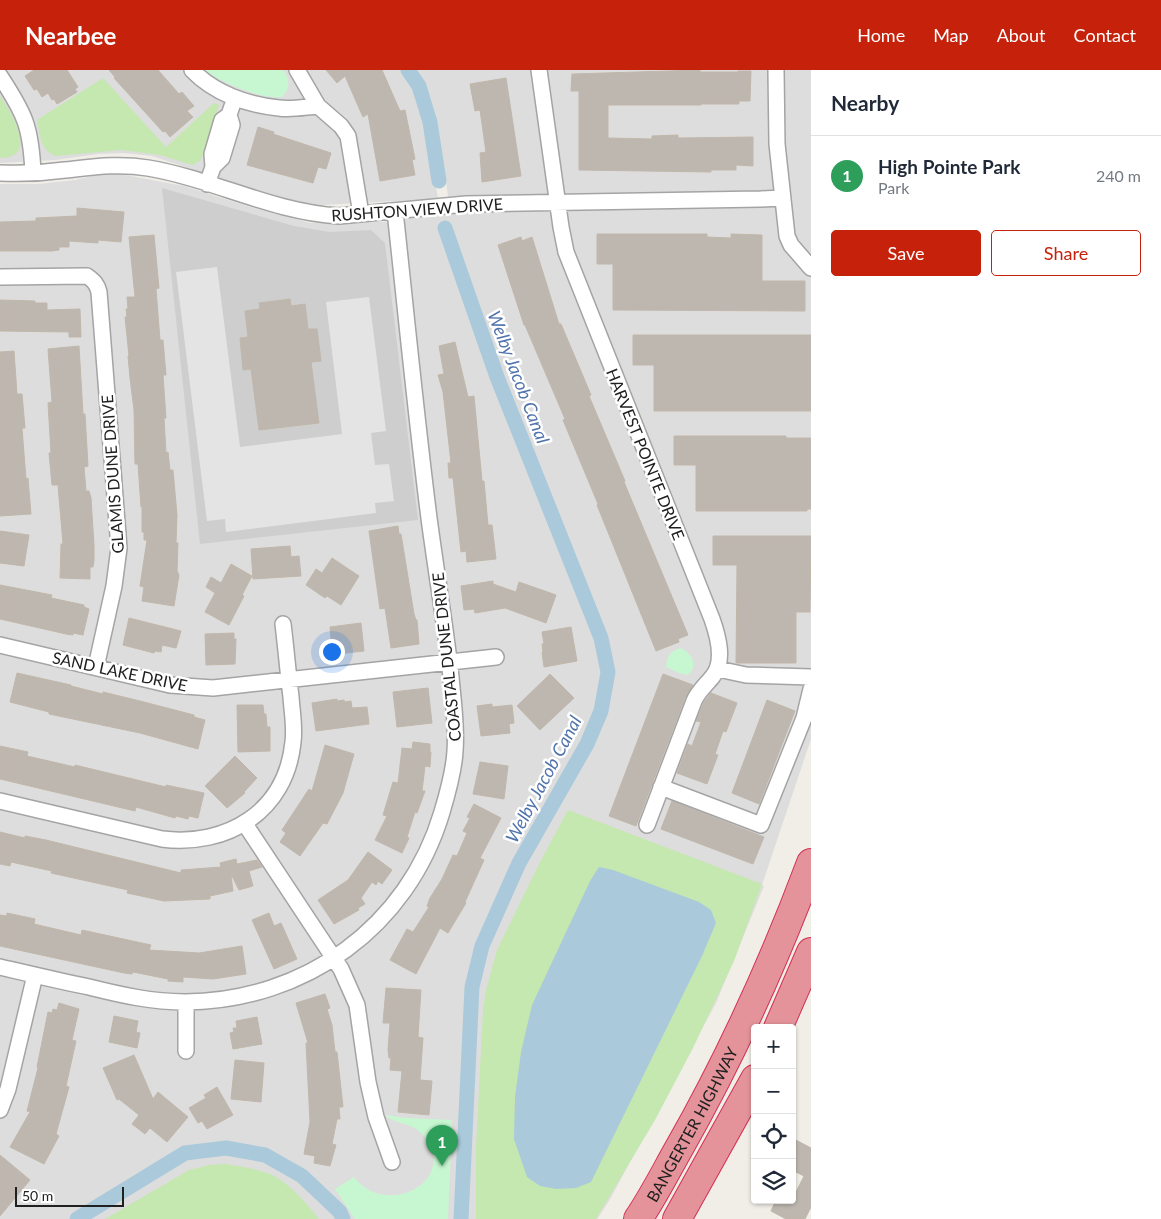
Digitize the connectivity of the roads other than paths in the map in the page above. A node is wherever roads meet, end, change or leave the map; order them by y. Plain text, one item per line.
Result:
1 (192, 70) edge
2 (297, 70) edge
3 (539, 70) edge
4 (776, 70) edge
5 (0, 76) edge
6 (234, 98) junction
7 (318, 106) junction
8 (0, 173) edge
9 (33, 173) junction
10 (207, 184) junction
11 (782, 198) junction
12 (558, 201) junction
13 (395, 211) junction
14 (360, 214) junction
15 (811, 268) edge
16 (0, 277) edge
17 (283, 624) dead end
18 (0, 645) edge
19 (496, 657) dead end
20 (449, 662) junction
21 (96, 667) junction
22 (718, 669) junction
23 (811, 677) edge
24 (289, 680) junction
25 (811, 689) edge
26 (661, 787) junction
27 (0, 802) edge
28 (245, 824) junction
29 (647, 825) dead end
30 (811, 863) edge
31 (811, 952) edge
32 (334, 958) junction
33 (0, 967) edge
34 (35, 975) junction
35 (186, 1002) junction
36 (780, 1024) edge
37 (186, 1051) dead end
38 (751, 1086) edge
39 (0, 1110) edge
40 (392, 1162) dead end
41 (638, 1219) edge
42 (677, 1219) edge

1 - 6 street
2 - 7 street
3 - 12 street, HARVEST POINTE DRIVE
4 - 11 street
5 - 9 street
6 - 7 street
6 - 10 street
7 - 14 street
8 - 9 street, RUSHTON VIEW DRIVE
9 - 10 street, RUSHTON VIEW DRIVE
10 - 14 street, RUSHTON VIEW DRIVE
11 - 12 street, RUSHTON VIEW DRIVE
11 - 15 street
12 - 13 street, RUSHTON VIEW DRIVE
12 - 22 street, HARVEST POINTE DRIVE
13 - 14 street, RUSHTON VIEW DRIVE
13 - 20 street, COASTAL DUNE DRIVE
16 - 21 street, GLAMIS DUNE DRIVE
17 - 24 street
18 - 21 street, SAND LAKE DRIVE
19 - 20 street, SAND LAKE DRIVE
20 - 24 street, SAND LAKE DRIVE
20 - 32 street, COASTAL DUNE DRIVE
21 - 24 street, SAND LAKE DRIVE
22 - 23 street
22 - 26 street
24 - 28 street
25 - 26 street
26 - 29 street
27 - 28 street
28 - 32 street
30 - 41 highway, BANGERTER HIGHWAY
31 - 36 highway
32 - 35 street, COASTAL DUNE DRIVE
32 - 40 street
33 - 34 street, COASTAL DUNE DRIVE
34 - 35 street, COASTAL DUNE DRIVE
34 - 39 street
35 - 37 street
38 - 42 highway, BANGERTER HIGHWAY

